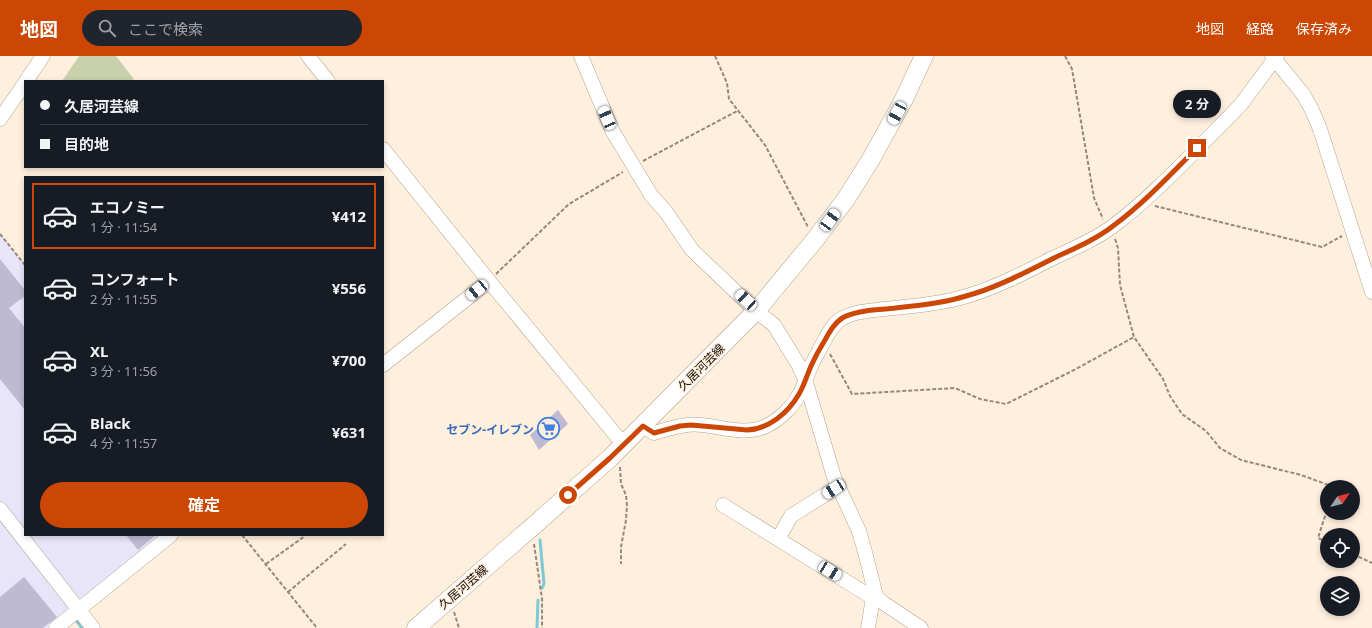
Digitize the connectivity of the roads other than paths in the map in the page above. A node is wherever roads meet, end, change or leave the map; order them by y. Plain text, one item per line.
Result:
1 (43, 56) edge
2 (308, 56) edge
3 (581, 56) edge
4 (924, 56) edge
5 (1274, 57) edge
6 (27, 80) edge
7 (327, 80) edge
8 (24, 85) edge
9 (0, 119) edge
10 (384, 150) edge
11 (489, 281) junction
12 (1372, 292) edge
13 (756, 310) junction
14 (384, 364) edge
15 (805, 379) junction
16 (643, 426) junction
17 (620, 449) junction
18 (837, 485) junction
19 (723, 505) dead end
20 (0, 509) edge
21 (169, 536) edge
22 (778, 539) junction
23 (875, 597) junction
24 (79, 609) junction
25 (56, 628) edge
26 (93, 628) edge
27 (416, 628) edge
28 (868, 628) edge
29 (921, 628) edge

1 - 6 street
2 - 7 street
3 - 13 street
4 - 13 main road, 久居河芸線
5 - 12 street
5 - 15 street
8 - 9 street
10 - 11 street
11 - 14 street
11 - 17 street
13 - 15 street
13 - 16 main road, 久居河芸線
15 - 16 street
15 - 18 street
16 - 17 main road, 久居河芸線
17 - 27 main road, 久居河芸線
18 - 22 street
18 - 23 street
19 - 22 street
20 - 24 street
21 - 24 street
22 - 23 street
23 - 28 street
23 - 29 street
24 - 25 street
24 - 26 street

